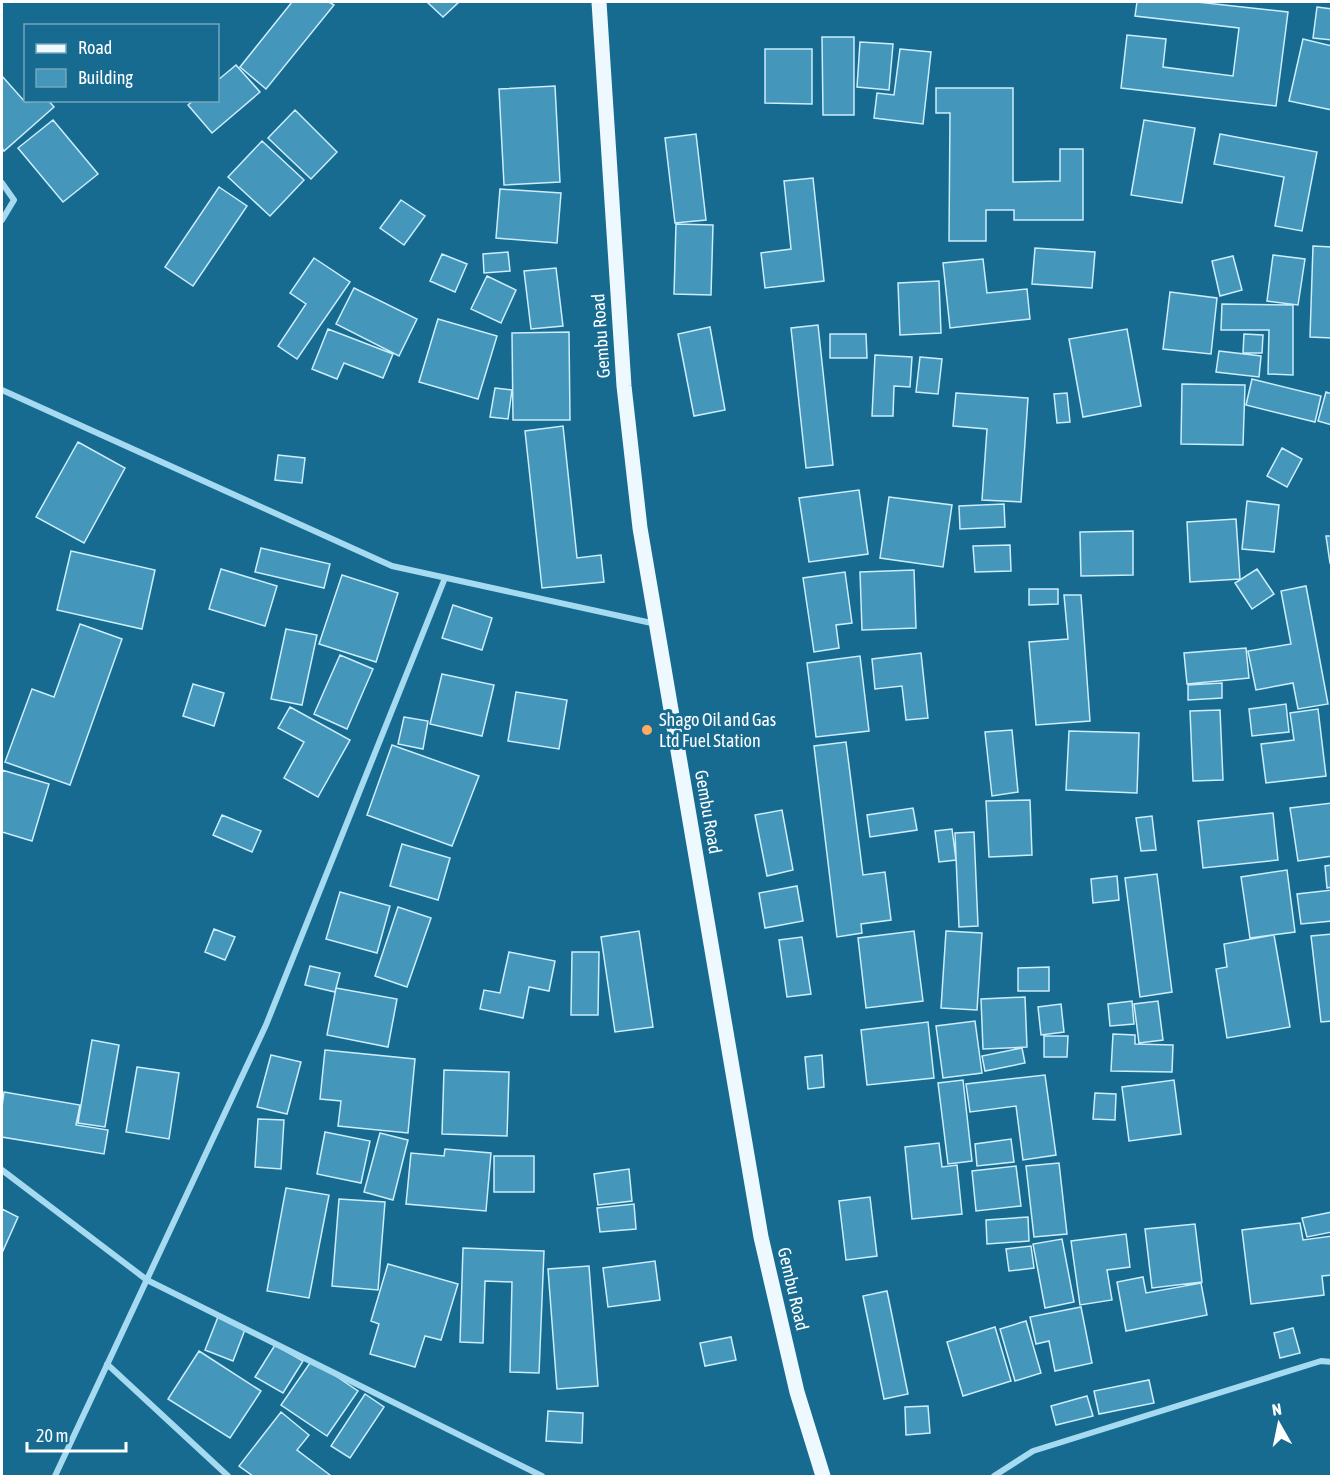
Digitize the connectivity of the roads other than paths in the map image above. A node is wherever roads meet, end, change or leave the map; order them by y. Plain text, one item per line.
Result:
1 (599, 2) edge
2 (2, 183) edge
3 (2, 220) edge
4 (2, 390) edge
5 (445, 578) junction
6 (656, 625) junction
7 (2, 1170) edge
8 (147, 1280) junction
9 (1332, 1362) edge
10 (107, 1364) junction
11 (55, 1476) edge
12 (228, 1476) edge
13 (542, 1476) edge
14 (823, 1476) edge
15 (994, 1476) edge

1 - 6 main road, Gembu Road
2 - 3 street
4 - 5 street
5 - 6 street
5 - 8 street
6 - 14 main road, Gembu Road
7 - 8 street
8 - 10 street
8 - 13 street
9 - 15 street
10 - 11 street
10 - 12 street

